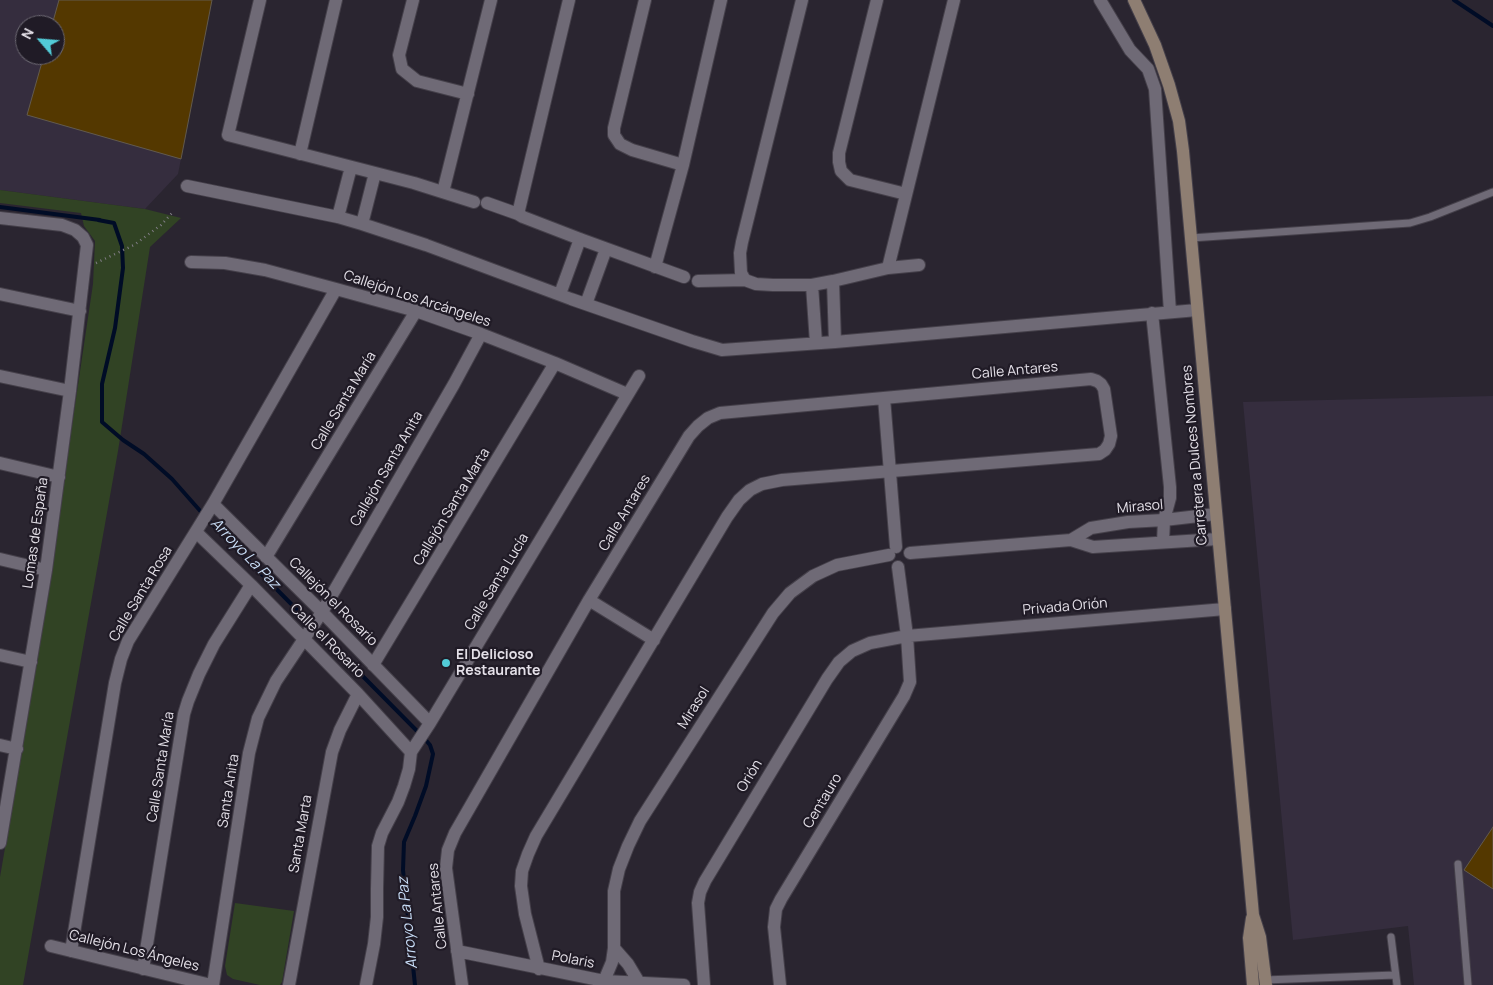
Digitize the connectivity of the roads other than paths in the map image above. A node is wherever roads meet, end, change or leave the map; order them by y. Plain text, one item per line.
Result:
1 (260, 0) edge
2 (336, 0) edge
3 (413, 0) edge
4 (491, 0) edge
5 (569, 0) edge
6 (645, 0) edge
7 (721, 0) edge
8 (802, 0) edge
9 (877, 0) edge
10 (954, 0) edge
11 (1100, 0) edge
12 (1134, 0) edge
13 (468, 94) junction
14 (300, 154) junction
15 (682, 165) junction
16 (351, 167) junction
17 (375, 173) junction
18 (187, 186) dead end
19 (443, 192) junction
20 (1493, 192) edge
21 (906, 194) junction
22 (518, 214) junction
23 (338, 217) junction
24 (0, 218) edge
25 (362, 224) junction
26 (1191, 238) junction
27 (580, 239) junction
28 (606, 248) junction
29 (191, 262) dead end
30 (920, 265) dead end
31 (654, 267) junction
32 (888, 268) junction
33 (684, 277) dead end
34 (745, 280) junction
35 (698, 281) dead end
36 (833, 282) junction
37 (812, 285) junction
38 (336, 288) junction
39 (0, 294) edge
40 (560, 294) junction
41 (586, 304) junction
42 (1197, 310) junction
43 (80, 311) junction
44 (416, 312) junction
45 (1170, 312) junction
46 (1152, 313) junction
47 (480, 334) junction
48 (835, 342) junction
49 (816, 343) junction
50 (555, 364) junction
51 (0, 376) edge
52 (638, 376) dead end
53 (70, 391) junction
54 (626, 394) junction
55 (884, 398) junction
56 (0, 463) edge
57 (891, 472) junction
58 (59, 477) junction
59 (211, 507) junction
60 (1216, 514) junction
61 (1164, 520) junction
62 (198, 530) junction
63 (1218, 539) junction
64 (1071, 540) junction
65 (1163, 542) junction
66 (892, 551) junction
67 (910, 553) junction
68 (266, 557) junction
69 (0, 559) edge
70 (898, 567) junction
71 (46, 570) junction
72 (251, 584) junction
73 (589, 600) junction
74 (1225, 608) junction
75 (320, 615) junction
76 (907, 636) junction
77 (306, 638) junction
78 (654, 640) junction
79 (0, 655) edge
80 (32, 662) junction
81 (374, 665) junction
82 (358, 694) junction
83 (429, 725) junction
84 (0, 745) edge
85 (16, 749) junction
86 (412, 751) junction
87 (1, 836) edge
88 (1458, 864) dead end
89 (1253, 916) junction
90 (1391, 937) dead end
91 (51, 946) dead end
92 (614, 948) junction
93 (71, 951) junction
94 (458, 951) junction
95 (539, 968) junction
96 (143, 969) junction
97 (1395, 975) junction
98 (604, 982) junction
99 (1266, 982) edge
100 (640, 984) edge
101 (212, 985) edge
102 (289, 985) edge
103 (366, 985) edge
104 (462, 985) edge
105 (684, 985) edge
106 (704, 985) edge
107 (780, 985) edge
108 (1253, 985) edge
109 (1397, 985) edge
110 (1468, 985) edge

1 - 14 street
2 - 14 street
3 - 13 street
4 - 13 street
5 - 22 street
6 - 15 street
7 - 15 street
8 - 34 street
9 - 21 street
10 - 21 street
11 - 45 street
12 - 26 main road, Carretera a Dulces Nombres
13 - 19 street
14 - 16 street
15 - 31 street
16 - 17 street
16 - 23 street
17 - 19 street
17 - 25 street
18 - 23 street
19 - 22 street
20 - 26 lane
21 - 32 street
22 - 27 street
23 - 25 street
24 - 43 street, Lomas de España
25 - 40 street
26 - 42 main road, Carretera a Dulces Nombres
27 - 28 street
27 - 40 street
28 - 31 street
28 - 41 street
29 - 38 street, Callejón Los Arcángeles
30 - 32 street
31 - 33 street
32 - 36 street
34 - 35 street
34 - 37 street
36 - 37 street
36 - 48 street
37 - 49 street
38 - 44 street, Callejón Los Arcángeles
38 - 59 street, Calle Santa Rosa
39 - 43 street
40 - 41 street
41 - 49 street
42 - 45 street
42 - 60 main road, Carretera a Dulces Nombres
43 - 53 street, Lomas de España
44 - 47 street, Callejón Los Arcángeles
44 - 68 street, Calle Santa María
45 - 46 street
46 - 48 street
46 - 61 street
47 - 50 street, Callejón Los Arcángeles
47 - 75 street, Callejón Santa Anita
48 - 49 street
50 - 54 street, Callejón Los Arcángeles
50 - 81 street, Callejón Santa Marta
51 - 53 street
52 - 54 street, Calle Santa Lucía
53 - 58 street, Lomas de España
54 - 83 street, Calle Santa Lucía
55 - 57 street
55 - 57 street, Calle Antares
55 - 73 street, Calle Antares
56 - 58 street
57 - 66 street
57 - 78 street
58 - 71 street, Lomas de España
59 - 62 street, Calle Santa Rosa
59 - 68 street, Callejón el Rosario
60 - 61 street, Mirasol
60 - 63 main road, Carretera a Dulces Nombres
61 - 64 street, Mirasol
61 - 65 street
62 - 72 street, Calle el Rosario
62 - 93 street, Calle Santa Rosa
63 - 65 street, Mirasol
63 - 74 main road, Carretera a Dulces Nombres
64 - 65 street, Mirasol
64 - 67 street, Mirasol
66 - 67 street
66 - 70 street
66 - 92 street, Mirasol
67 - 70 street
68 - 75 street, Callejón el Rosario
69 - 71 street
70 - 76 street, Centauro
71 - 80 street, Lomas de España
72 - 77 street, Calle el Rosario
72 - 96 street, Calle Santa María
73 - 78 street
73 - 94 street, Calle Antares
74 - 76 street, Privada Orión
74 - 89 main road, Carretera a Dulces Nombres
75 - 77 street, Santa Anita
75 - 81 street, Callejón el Rosario
76 - 106 street, Orión
76 - 107 street, Centauro
77 - 82 street, Calle el Rosario
77 - 101 street, Santa Anita
78 - 95 street
79 - 80 street
80 - 85 street, Lomas de España
81 - 83 street, Callejón el Rosario
82 - 86 street, Calle el Rosario
82 - 102 street, Santa Marta
83 - 86 street, Calle Santa Lucía
84 - 85 street
85 - 87 street, Lomas de España
86 - 103 street, Calle Santa Lucía
88 - 110 lane
89 - 99 main road, Carretera a Dulces Nombres
89 - 108 main road, Carretera a Dulces Nombres
90 - 97 lane
91 - 93 street, Callejón Los Ángeles
92 - 98 street, Mirasol
92 - 100 street
93 - 96 street, Callejón Los Ángeles
94 - 95 street, Polaris
94 - 104 street, Calle Antares
95 - 98 street, Polaris
96 - 101 street, Callejón Los Ángeles
97 - 99 lane
97 - 109 lane
98 - 100 street, Polaris
100 - 105 street, Polaris

